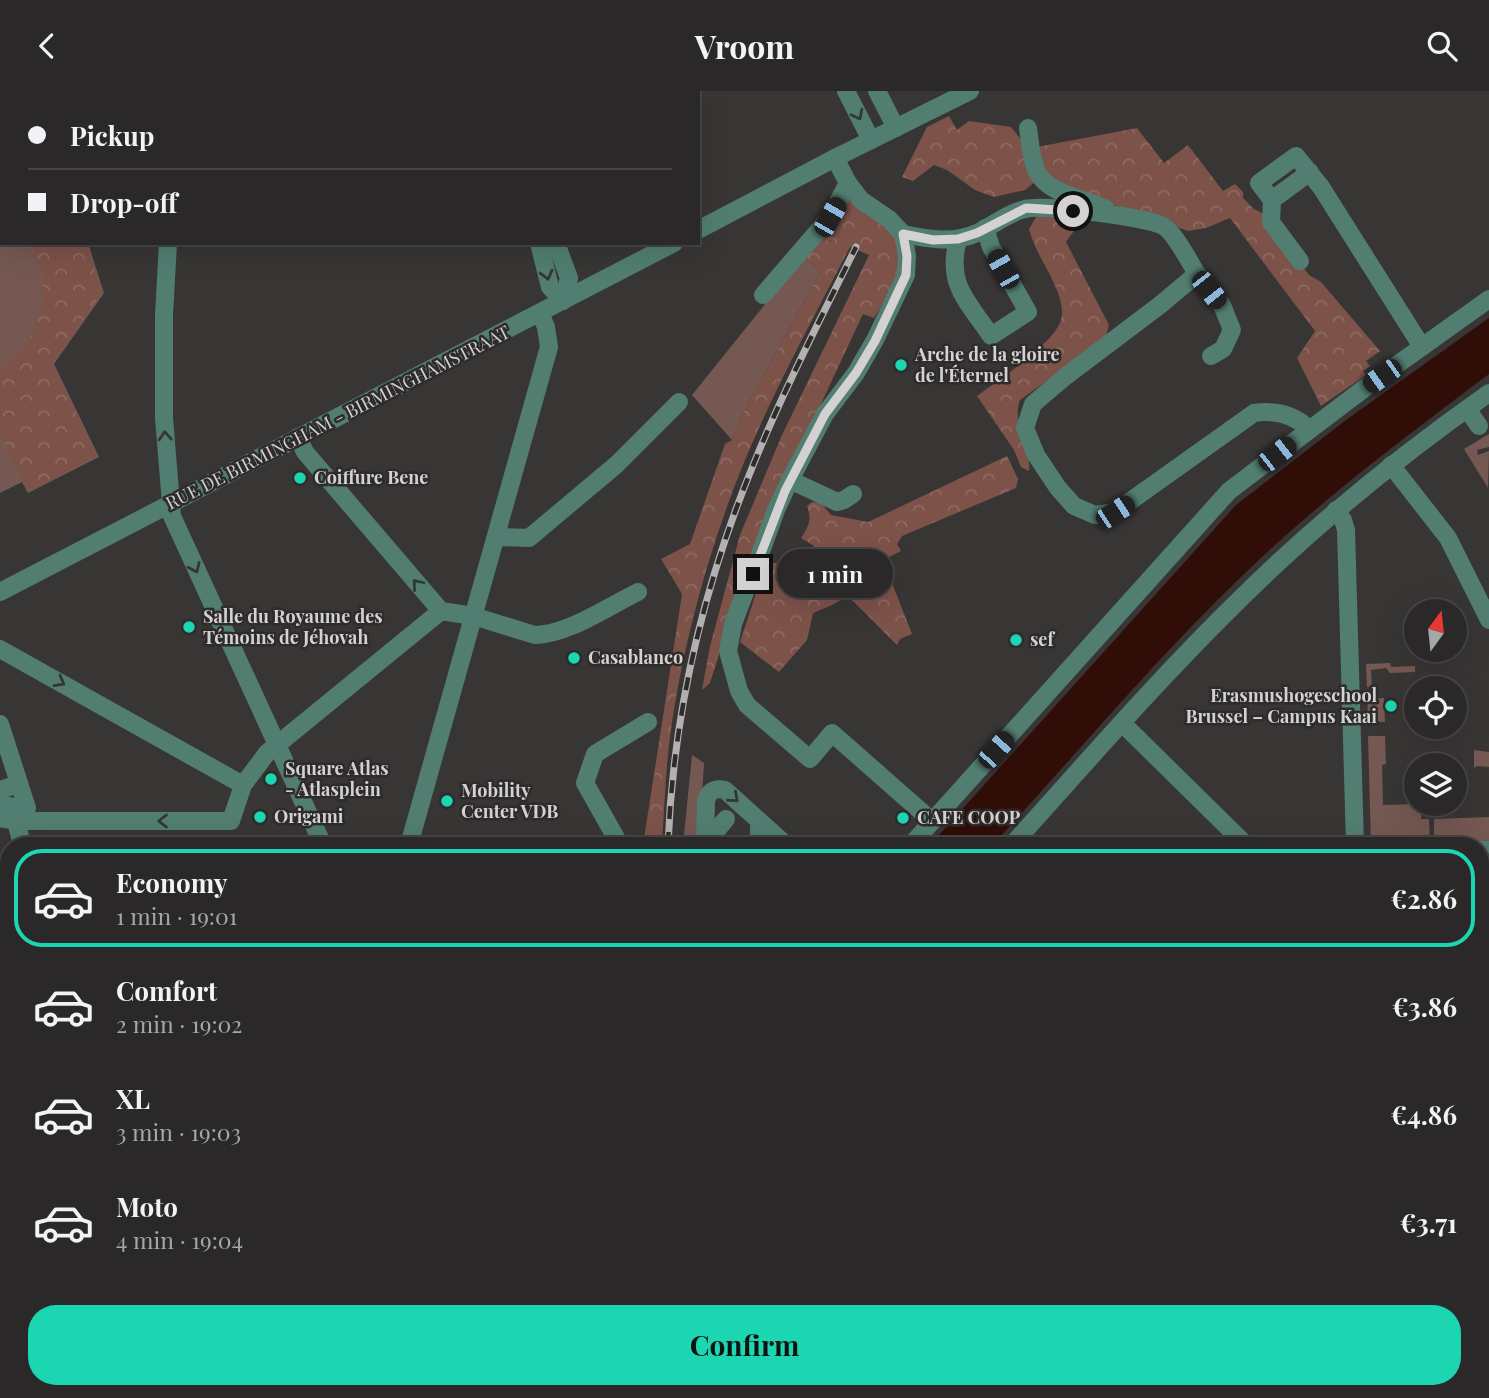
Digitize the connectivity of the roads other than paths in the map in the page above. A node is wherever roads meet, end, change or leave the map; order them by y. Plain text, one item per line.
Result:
1 (846, 91) edge
2 (877, 91) edge
3 (970, 91) edge
4 (896, 128) junction
5 (1028, 128) dead end
6 (871, 140) junction
7 (835, 158) junction
8 (848, 183) junction
9 (1121, 216) junction
10 (985, 228) junction
11 (700, 229) edge
12 (903, 234) junction
13 (958, 239) junction
14 (168, 245) edge
15 (540, 245) edge
16 (557, 245) edge
17 (670, 245) edge
18 (1300, 261) dead end
19 (1197, 274) junction
20 (763, 295) dead end
21 (1489, 299) edge
22 (564, 301) junction
23 (540, 313) junction
24 (1422, 347) junction
25 (1211, 356) dead end
26 (1489, 393) edge
27 (679, 402) dead end
28 (1467, 409) junction
29 (1479, 426) dead end
30 (1309, 429) junction
31 (299, 437) junction
32 (1391, 465) junction
33 (790, 480) junction
34 (853, 493) dead end
35 (171, 504) junction
36 (1336, 510) junction
37 (496, 537) junction
38 (0, 592) edge
39 (638, 592) dead end
40 (441, 611) junction
41 (472, 616) junction
42 (1489, 620) edge
43 (0, 649) edge
44 (648, 723) dead end
45 (1122, 723) junction
46 (0, 724) edge
47 (276, 746) junction
48 (0, 758) edge
49 (243, 785) junction
50 (4, 789) edge
51 (8, 812) edge
52 (726, 820) dead end
53 (759, 821) junction
54 (932, 821) junction
55 (19, 837) edge
56 (319, 837) edge
57 (411, 837) edge
58 (615, 837) edge
59 (705, 837) edge
60 (712, 837) edge
61 (759, 837) edge
62 (777, 837) edge
63 (918, 837) edge
64 (1019, 837) edge
65 (1238, 837) edge
66 (1355, 837) edge

1 -> 6 street
2 - 4 street
3 - 4 street
4 - 6 street
5 - 9 street
6 - 7 street
7 - 8 street
7 - 11 street
8 - 12 street
8 - 20 street
9 - 10 street
9 - 19 street
10 - 13 street
10 - 13 street
12 - 13 street
12 - 33 street
35 -> 14 street
15 -> 22 street
16 - 22 street
17 - 22 street, RUE DE BIRMINGHAM - BIRMINGHAMSTRAAT
18 - 24 street
19 - 25 street
19 - 30 street
21 - 24 street
22 - 23 street, RUE DE BIRMINGHAM - BIRMINGHAMSTRAAT
23 - 31 street, RUE DE BIRMINGHAM - BIRMINGHAMSTRAAT
23 - 37 street
24 - 30 street
26 - 28 street
27 - 37 street
28 - 29 street
28 - 32 street
30 - 54 street
31 - 35 street, RUE DE BIRMINGHAM - BIRMINGHAMSTRAAT
40 -> 31 street
32 - 36 street
32 - 42 street
33 - 34 street
33 - 54 street
35 - 38 street, RUE DE BIRMINGHAM - BIRMINGHAMSTRAAT
35 -> 47 street
36 - 45 street
36 - 66 street
37 - 41 street
39 - 41 street
40 - 41 street
40 - 47 street
41 - 57 street
43 -> 49 street
44 - 58 street
45 - 64 street
45 - 65 street
46 - 51 street
47 - 49 street
47 - 56 street
48 - 50 street
49 -> 51 street
50 - 51 street
51 - 55 street
52 - 60 street
59 -> 53 street
53 - 61 street
53 - 62 street
54 - 63 street

